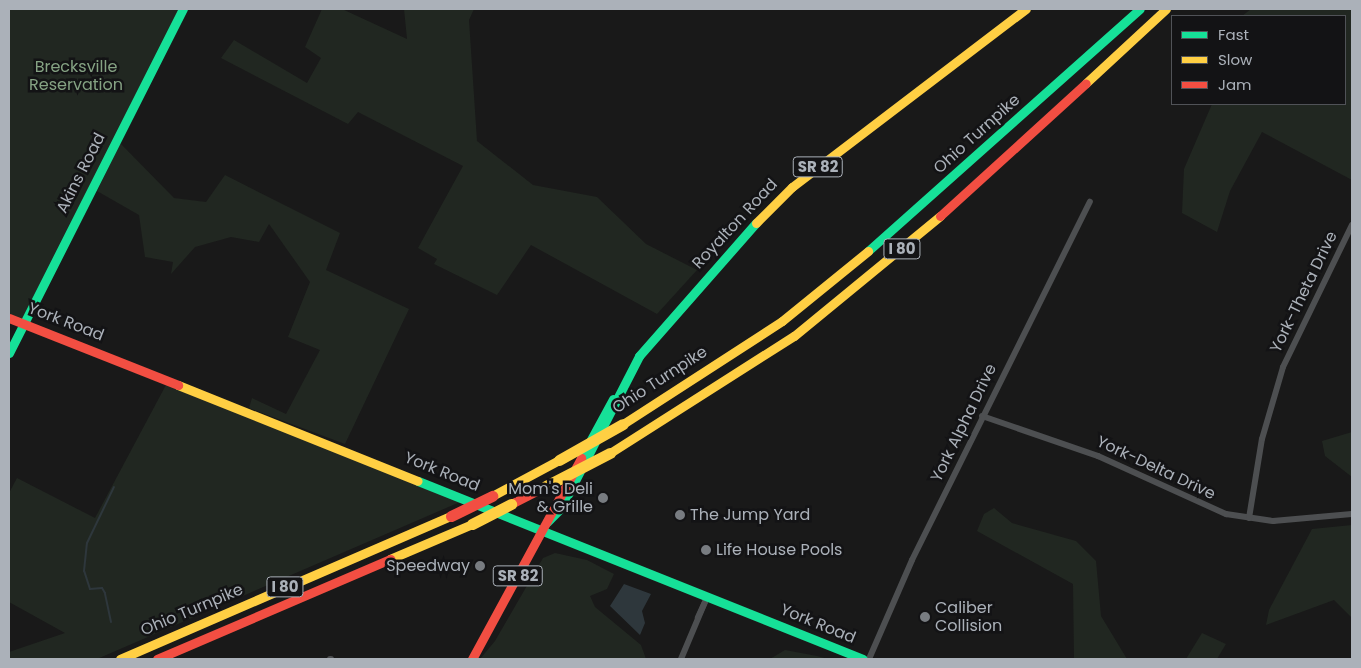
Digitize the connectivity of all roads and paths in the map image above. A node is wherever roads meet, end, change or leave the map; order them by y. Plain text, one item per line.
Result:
1 (184, 9) edge
2 (1026, 9) edge
3 (1140, 9) edge
4 (1166, 9) edge
5 (1090, 202) dead end
6 (1352, 225) edge
7 (9, 318) edge
8 (25, 322) junction
9 (9, 353) edge
10 (982, 416) junction
11 (1352, 514) edge
12 (1249, 518) junction
13 (545, 526) junction
14 (706, 599) junction
15 (120, 659) edge
16 (157, 659) edge
17 (472, 659) edge
18 (681, 659) edge
19 (863, 659) edge
20 (869, 659) edge

1 - 8 main road, Akins Road
2 - 13 main road, Royalton Road / SR 82
3 - 15 main road, Ohio Turnpike / I 80, bridge
4 - 16 main road, Ohio Turnpike / I 80, bridge
5 - 10 street, York Alpha Drive
6 - 12 street, York-Theta Drive
7 - 8 main road, York Road
8 - 9 main road, Akins Road
8 - 13 main road, York Road
10 - 12 street, York-Delta Drive
10 - 20 street, York Alpha Drive
11 - 12 street, York-Delta Drive
13 - 14 main road, York Road
13 - 17 main road, Royalton Road / SR 82
14 - 18 street
14 - 19 main road, York Road

